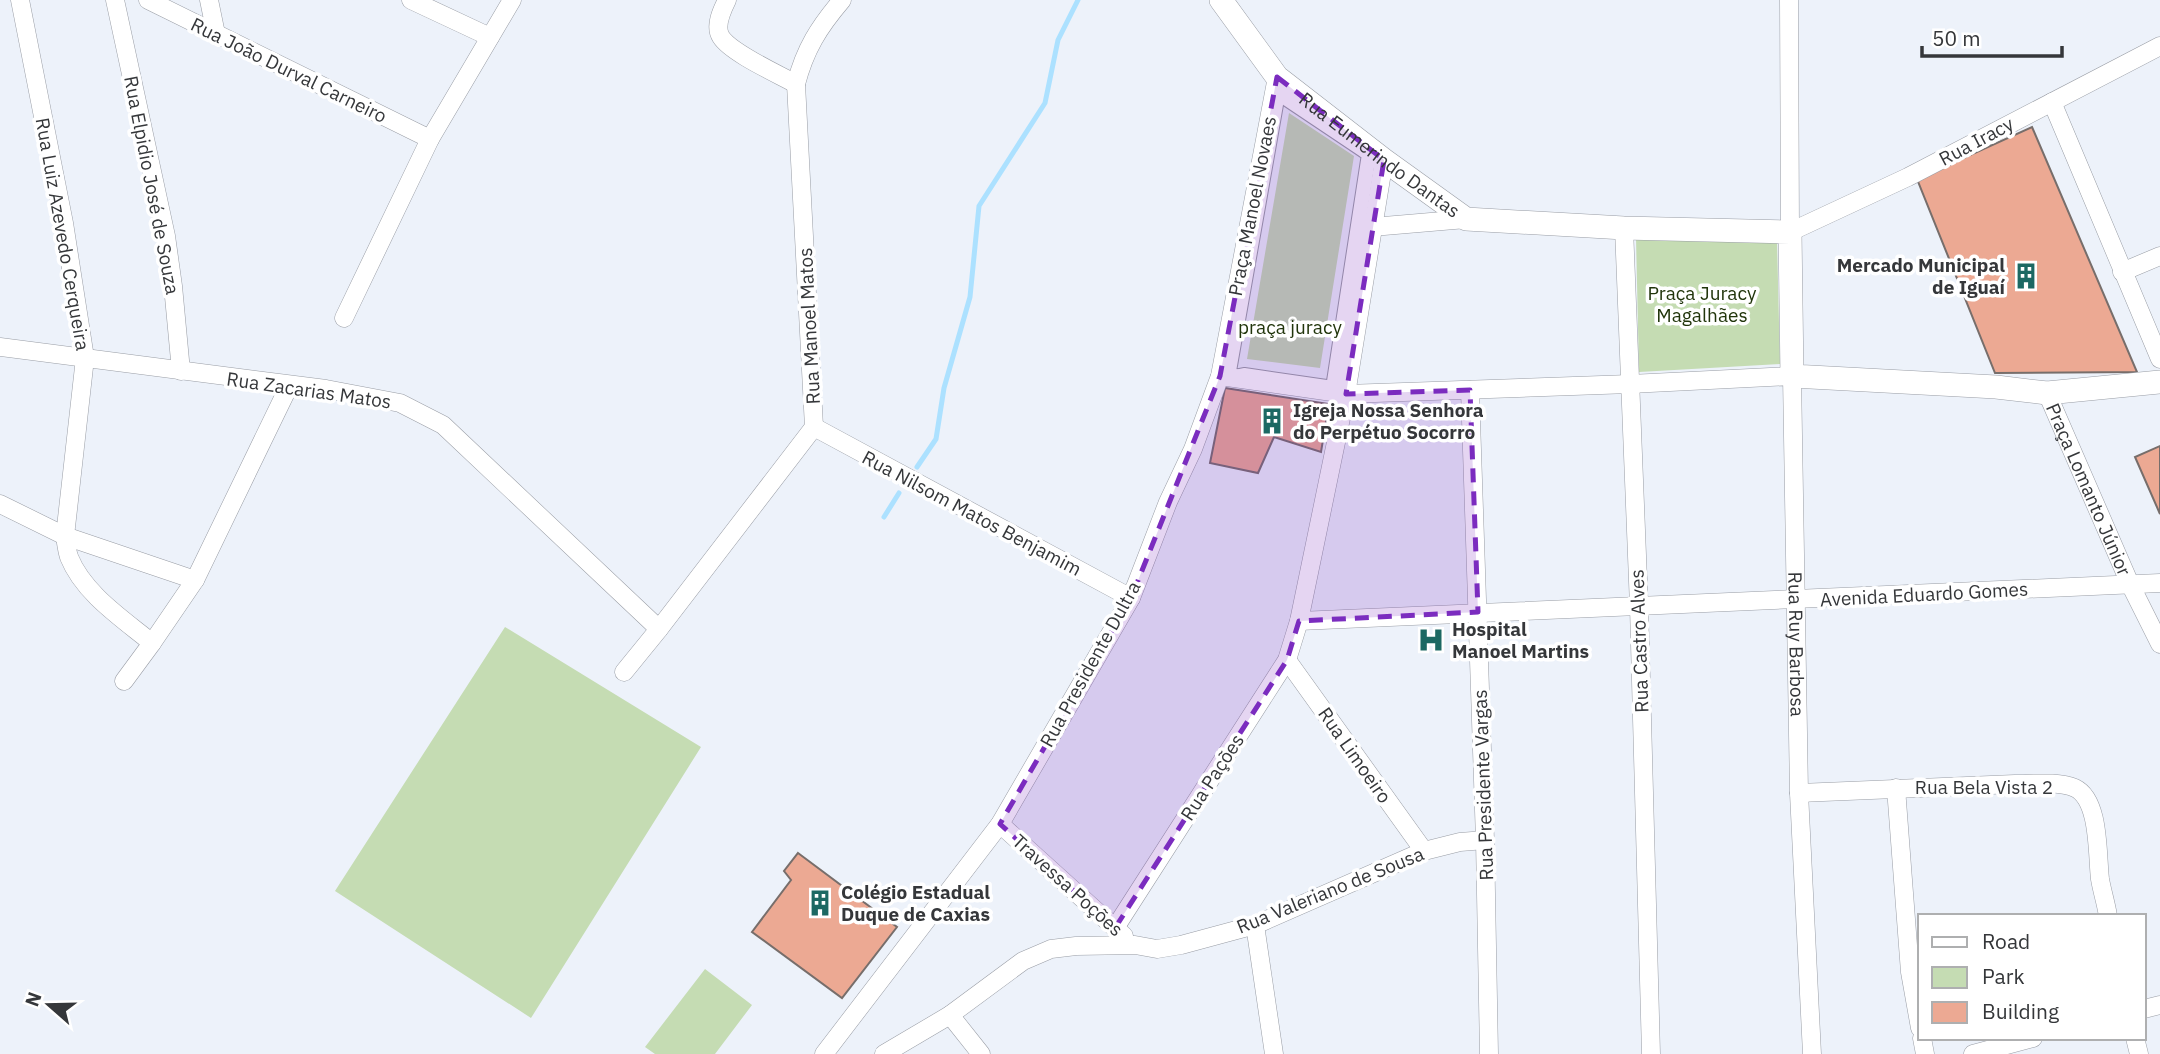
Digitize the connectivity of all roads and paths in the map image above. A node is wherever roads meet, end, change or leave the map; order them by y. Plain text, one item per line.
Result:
1 (20, 0) edge
2 (115, 0) edge
3 (148, 0) edge
4 (209, 0) edge
5 (411, 0) edge
6 (512, 0) edge
7 (727, 0) edge
8 (1221, 0) edge
9 (1789, 0) edge
10 (840, 1) edge
11 (216, 34) junction
12 (490, 37) junction
13 (2160, 46) edge
14 (1277, 77) junction
15 (796, 84) junction
16 (2052, 102) junction
17 (430, 139) junction
18 (1384, 160) junction
19 (1466, 219) junction
20 (1372, 227) junction
21 (1624, 228) junction
22 (1790, 232) junction
23 (2160, 256) edge
24 (2122, 272) junction
25 (344, 318) dead end
26 (0, 347) edge
27 (85, 358) junction
28 (2160, 359) edge
29 (181, 371) junction
30 (1792, 376) junction
31 (1225, 377) junction
32 (2160, 382) edge
33 (1630, 384) junction
34 (289, 386) junction
35 (1470, 390) junction
36 (2047, 393) junction
37 (1346, 394) junction
38 (814, 427) junction
39 (0, 504) edge
40 (65, 536) junction
41 (195, 580) junction
42 (2160, 583) edge
43 (2130, 584) junction
44 (1130, 598) junction
45 (1795, 600) junction
46 (1639, 606) junction
47 (1478, 612) junction
48 (1298, 621) junction
49 (659, 629) junction
50 (152, 643) junction
51 (2160, 644) edge
52 (1287, 660) junction
53 (624, 672) dead end
54 (124, 681) dead end
55 (1896, 788) junction
56 (1799, 793) junction
57 (1000, 824) junction
58 (1485, 840) junction
59 (1424, 851) junction
60 (2108, 914) edge
61 (1255, 925) junction
62 (1115, 928) junction
63 (1135, 946) junction
64 (950, 1015) junction
65 (1918, 1015) edge
66 (2026, 1040) edge
67 (824, 1054) edge
68 (884, 1054) edge
69 (981, 1054) edge
70 (1274, 1054) edge
71 (1489, 1054) edge
72 (1651, 1054) edge
73 (1812, 1054) edge
74 (1973, 1054) edge

1 - 27 street, Rua Luiz Azevedo Cerqueira
2 - 29 street, Rua Elpidio José de Souza
3 - 11 street, Rua João Durval Carneiro
4 - 11 street
5 - 12 street
6 - 12 street
7 - 15 street
8 - 14 street, Rua Eumerindo Dantas
9 - 22 street
10 - 15 street
11 - 17 street, Rua João Durval Carneiro
12 - 17 street
13 - 16 street, Rua Iracy
14 - 18 street, Rua Eumerindo Dantas
14 - 31 street, Praça Manoel Novaes
15 - 38 street, Rua Manoel Matos
16 - 22 street, Rua Iracy
16 - 24 street
17 - 25 street
18 - 19 street, Rua Eumerindo Dantas
18 - 20 street
19 - 20 street
19 - 21 street, Rua Eumerindo Dantas
20 - 37 street
21 - 22 street
21 - 33 street, Rua Castro Alves
22 - 30 street, Rua Ruy Barbosa
23 - 24 street
24 - 28 street
26 - 27 street, Rua Zacarias Matos
27 - 29 street, Rua Zacarias Matos
27 - 40 street, Rua Luiz Azevedo Cerqueira
29 - 34 street, Rua Zacarias Matos
30 - 33 street
30 - 36 street
30 - 45 street, Rua Ruy Barbosa
31 - 31 street
31 - 37 street
31 - 44 street, Rua Presidente Dultra
32 - 36 street, Praça Lomanto Júnior
33 - 35 street
33 - 46 street, Rua Castro Alves
34 - 41 street
34 - 49 street, Rua Zacarias Matos
35 - 37 street
35 - 47 street, Rua Presidente Vargas
36 - 43 street, Praça Lomanto Júnior
37 - 48 street, Rua Pações
38 - 44 street, Rua Nilsom Matos Benjamim
38 - 49 street, Rua Manoel Matos
39 - 40 street
40 - 41 street
40 - 50 street, Rua Luiz Azevedo Cerqueira
41 - 50 street
42 - 43 street, Praça Lomanto Júnior
43 - 45 street, Avenida Eduardo Gomes
43 - 51 street
44 - 57 street, Rua Presidente Dultra
45 - 46 street, Avenida Eduardo Gomes
45 - 56 street, Rua Ruy Barbosa
46 - 47 street, Avenida Eduardo Gomes
46 - 72 street, Rua Castro Alves
47 - 48 street, Avenida Eduardo Gomes
47 - 58 street, Rua Presidente Vargas
48 - 52 street, Rua Pações
49 - 53 street, Rua Manoel Matos
50 - 54 street
52 - 59 street, Rua Limoeiro
52 - 62 street, Rua Pações
55 - 56 street, Rua Bela Vista 2
55 - 60 street, Rua Bela Vista 2
55 - 65 street
56 - 73 street, Rua Ruy Barbosa
57 - 62 street, Travessa Poções
57 - 67 street, Rua Presidente Dultra
58 - 59 street, Rua Valeriano de Sousa
58 - 71 street, Rua Presidente Vargas
59 - 61 street, Rua Valeriano de Sousa
61 - 63 street, Rua Valeriano de Sousa
61 - 70 street
62 - 63 street, Travessa Poções
63 - 64 street, Rua Valeriano de Sousa
64 - 68 street, Rua Valeriano de Sousa
64 - 69 street
66 - 74 street

